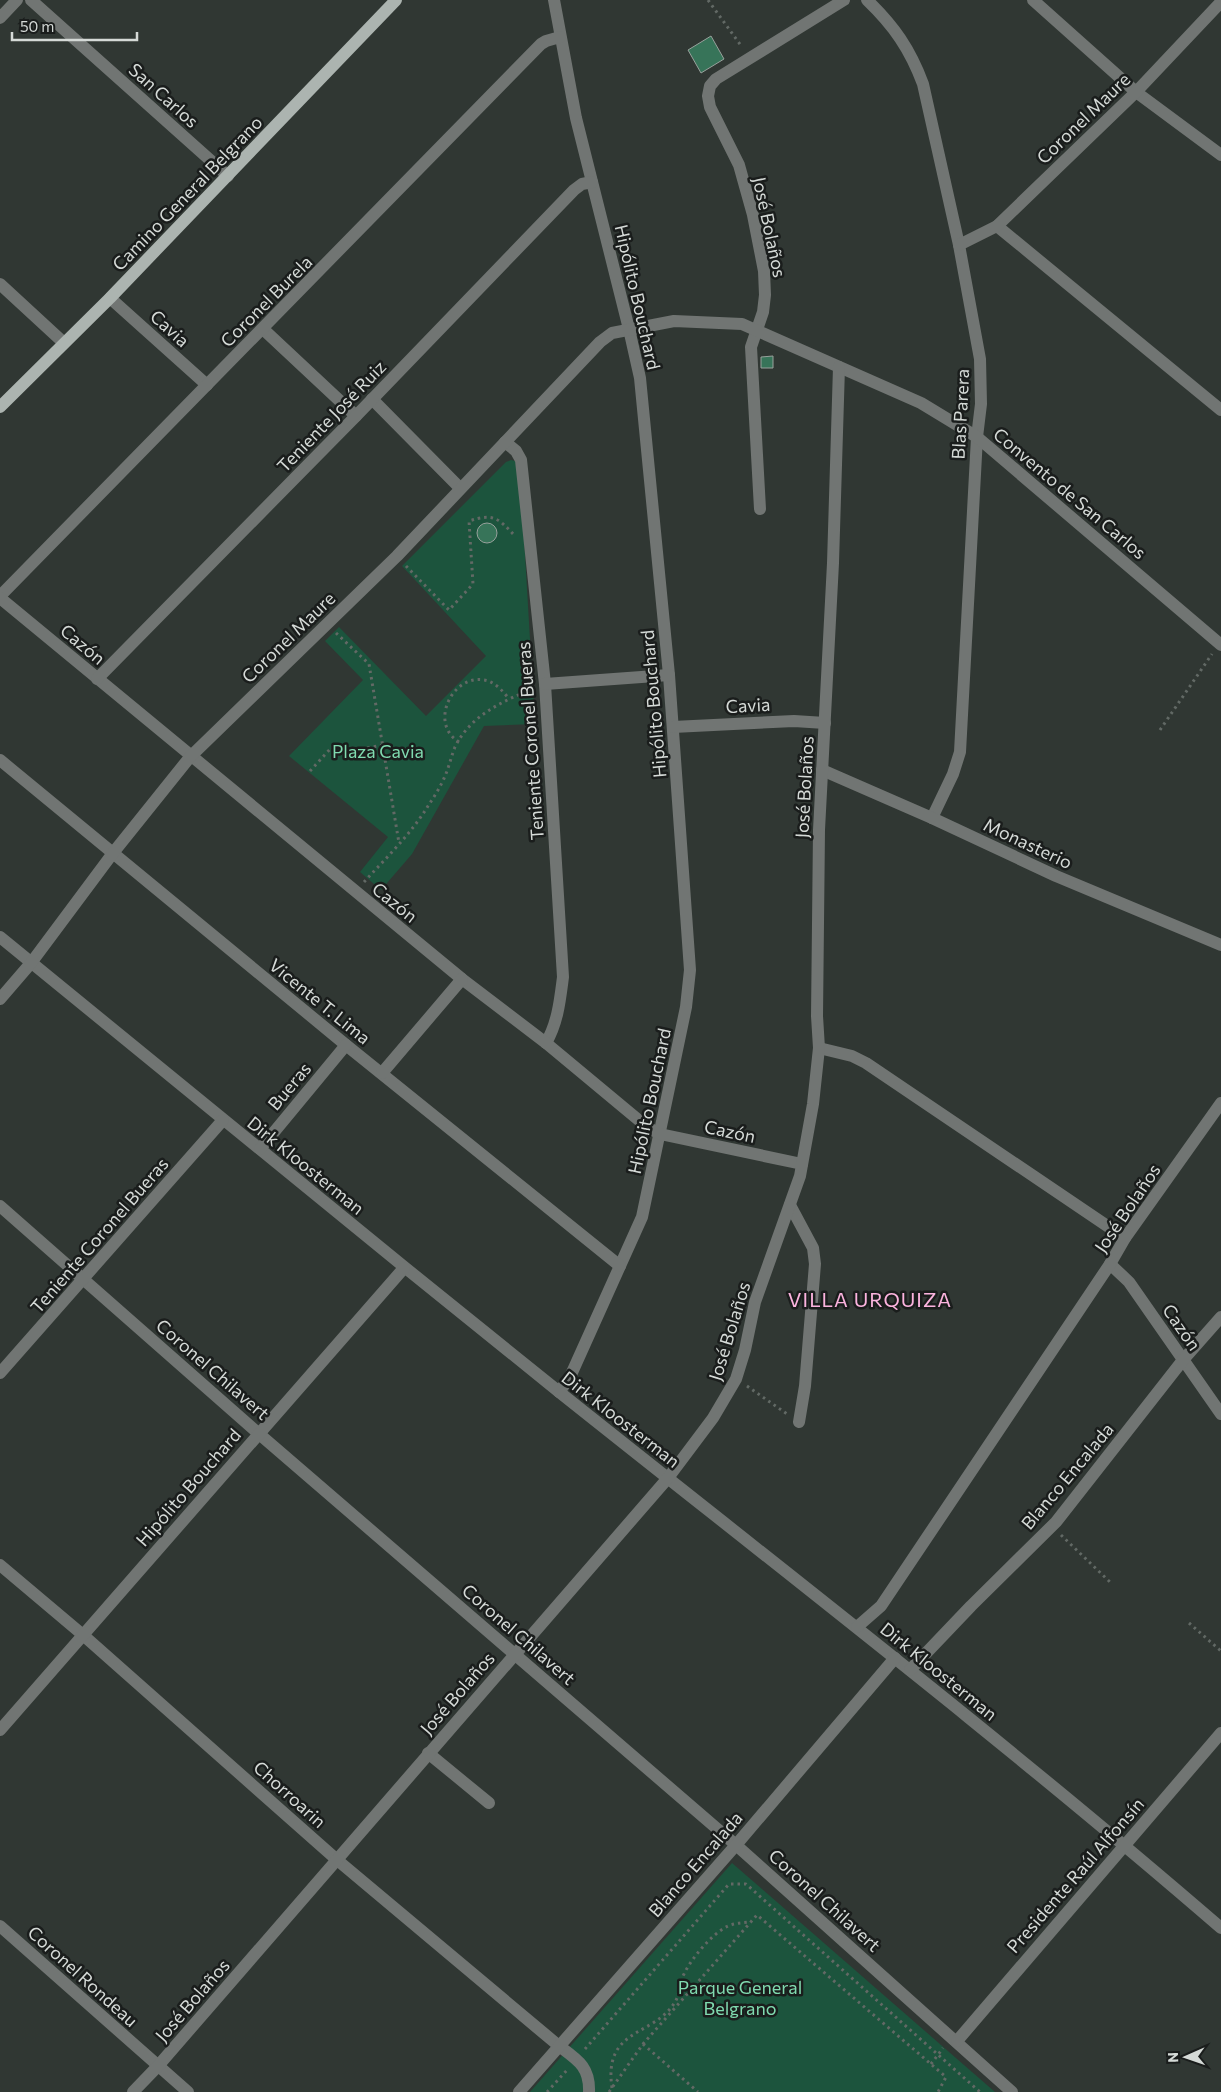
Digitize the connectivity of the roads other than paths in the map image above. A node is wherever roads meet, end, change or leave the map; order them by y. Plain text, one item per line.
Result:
1 (17, 0) edge
2 (31, 0) edge
3 (396, 0) edge
4 (554, 0) edge
5 (844, 0) edge
6 (867, 0) edge
7 (1033, 0) edge
8 (1221, 2) edge
9 (0, 18) edge
10 (560, 37) junction
11 (1136, 92) junction
12 (1221, 154) edge
13 (228, 176) junction
14 (592, 182) junction
15 (997, 226) junction
16 (959, 245) junction
17 (0, 284) edge
18 (110, 298) junction
19 (263, 329) junction
20 (630, 329) junction
21 (756, 331) junction
22 (64, 342) junction
23 (839, 367) junction
24 (207, 385) junction
25 (372, 399) junction
26 (0, 407) edge
27 (1221, 410) edge
28 (356, 416) junction
29 (977, 437) junction
30 (505, 442) junction
31 (460, 488) junction
32 (760, 509) dead end
33 (0, 597) edge
34 (1220, 644) edge
35 (669, 675) junction
36 (97, 679) junction
37 (544, 684) junction
38 (824, 724) junction
39 (673, 727) junction
40 (190, 757) junction
41 (0, 760) edge
42 (822, 770) junction
43 (932, 818) junction
44 (113, 853) junction
45 (0, 937) edge
46 (1221, 945) edge
47 (31, 963) junction
48 (462, 979) junction
49 (0, 999) edge
50 (546, 1043) junction
51 (346, 1045) junction
52 (820, 1048) junction
53 (382, 1073) junction
54 (1221, 1103) edge
55 (223, 1120) junction
56 (660, 1134) junction
57 (260, 1149) junction
58 (802, 1164) junction
59 (790, 1204) junction
60 (0, 1206) edge
61 (1125, 1238) junction
62 (1110, 1264) junction
63 (620, 1266) junction
64 (404, 1268) junction
65 (84, 1279) junction
66 (1221, 1317) edge
67 (1184, 1360) junction
68 (0, 1373) edge
69 (559, 1392) junction
70 (1221, 1414) edge
71 (799, 1422) road end
72 (258, 1433) junction
73 (668, 1478) junction
74 (0, 1565) edge
75 (857, 1627) junction
76 (83, 1635) junction
77 (515, 1654) junction
78 (895, 1658) junction
79 (910, 1670) junction
80 (0, 1730) edge
81 (1221, 1733) edge
82 (428, 1753) junction
83 (489, 1804) dead end
84 (1124, 1844) junction
85 (736, 1845) junction
86 (336, 1859) junction
87 (0, 1926) edge
88 (1221, 1928) edge
89 (957, 2041) junction
90 (559, 2046) junction
91 (158, 2066) junction
92 (132, 2092) edge
93 (188, 2092) edge
94 (520, 2092) edge
95 (589, 2092) edge
96 (1012, 2092) edge

1 - 9 street
2 - 13 street, San Carlos
3 - 13 main road, Camino General Belgrano
4 - 10 street, Hipólito Bouchard
5 - 21 street, José Bolaños
6 - 16 street, Blas Parera
7 - 11 street
8 - 11 street, Coronel Maure
10 - 14 street, Hipólito Bouchard
10 - 19 street, Coronel Burela
11 - 12 street
11 - 15 street, Coronel Maure
13 - 18 main road, Camino General Belgrano
14 - 20 street, Hipólito Bouchard
14 - 25 street, Teniente José Ruiz
15 - 16 street, Coronel Maure
15 - 27 street
16 - 29 street, Blas Parera
17 - 22 street
18 - 22 main road, Camino General Belgrano
18 - 24 street, Cavia
19 - 24 street, Coronel Burela
19 - 28 street
20 - 21 street, Convento de San Carlos
20 - 30 street, Coronel Maure
20 - 35 street, Hipólito Bouchard
21 - 23 street, Convento de San Carlos
21 - 32 street, José Bolaños
22 - 26 main road, Camino General Belgrano
23 - 29 street, Convento de San Carlos
23 - 38 street, José Bolaños
24 - 33 street, Coronel Burela
25 - 28 street, Teniente José Ruiz
25 - 31 street
28 - 36 street, Teniente José Ruiz
29 - 34 street, Convento de San Carlos
29 - 43 street, Blas Parera
30 - 31 street, Coronel Maure
30 - 37 street, Teniente Coronel Bueras
31 - 40 street, Coronel Maure
33 - 36 street, Cazón
35 - 37 street
35 - 39 street, Hipólito Bouchard
36 - 40 street, Cazón
37 - 50 street, Teniente Coronel Bueras
38 - 39 street, Cavia
38 - 42 street, José Bolaños
39 - 56 street, Hipólito Bouchard
40 - 44 street, Coronel Maure
40 - 48 street, Cazón
41 - 44 street, Vicente T. Lima
42 - 43 street, Monasterio
42 - 52 street, José Bolaños
43 - 46 street, Monasterio
44 - 47 street, Coronel Maure
44 - 51 street, Vicente T. Lima
45 - 47 street, Dirk Kloosterman
47 - 49 street, Coronel Maure
47 - 55 street, Dirk Kloosterman
48 - 50 street, Cazón
48 - 53 street
50 - 56 street, Cazón
51 - 53 street, Vicente T. Lima
51 - 57 street, Bueras
52 - 58 street, José Bolaños
52 - 61 street
53 - 63 street, Vicente T. Lima
54 - 61 street, José Bolaños
55 - 57 street, Dirk Kloosterman
55 - 65 street, Teniente Coronel Bueras
56 - 58 street, Cazón
56 - 63 street, Hipólito Bouchard
57 - 64 street, Dirk Kloosterman
58 - 59 street, José Bolaños
59 - 71 street
59 - 73 street, José Bolaños
60 - 65 street, Coronel Chilavert
61 - 62 street, José Bolaños
62 - 67 street, Cazón
62 - 75 street, José Bolaños
63 - 69 street, Hipólito Bouchard
64 - 69 street, Dirk Kloosterman
64 - 72 street, Hipólito Bouchard
65 - 68 street, Teniente Coronel Bueras
65 - 72 street, Coronel Chilavert
66 - 67 street, Blanco Encalada
67 - 70 street, Cazón
67 - 79 street, Blanco Encalada
69 - 73 street, Dirk Kloosterman
72 - 76 street, Hipólito Bouchard
72 - 77 street, Coronel Chilavert
73 - 75 street, Dirk Kloosterman
73 - 77 street, José Bolaños
74 - 76 street, Chorroarin
75 - 78 street, Dirk Kloosterman
76 - 80 street, Hipólito Bouchard
76 - 86 street, Chorroarin
77 - 82 street, José Bolaños
77 - 85 street, Coronel Chilavert
78 - 79 street, Dirk Kloosterman
78 - 85 street, Blanco Encalada
79 - 84 street, Dirk Kloosterman
81 - 84 street, Presidente Raúl Alfonsín
82 - 83 street
82 - 86 street, José Bolaños
84 - 88 street, Dirk Kloosterman
84 - 89 street, Presidente Raúl Alfonsín
85 - 89 street, Coronel Chilavert
85 - 90 street, Blanco Encalada
86 - 90 street, Chorroarin
86 - 91 street, José Bolaños
87 - 91 street, Coronel Rondeau
89 - 96 street, Coronel Chilavert
90 - 94 street, Blanco Encalada
90 - 95 street, Chorroarin
91 - 92 street, José Bolaños
91 - 93 street, Coronel Rondeau

